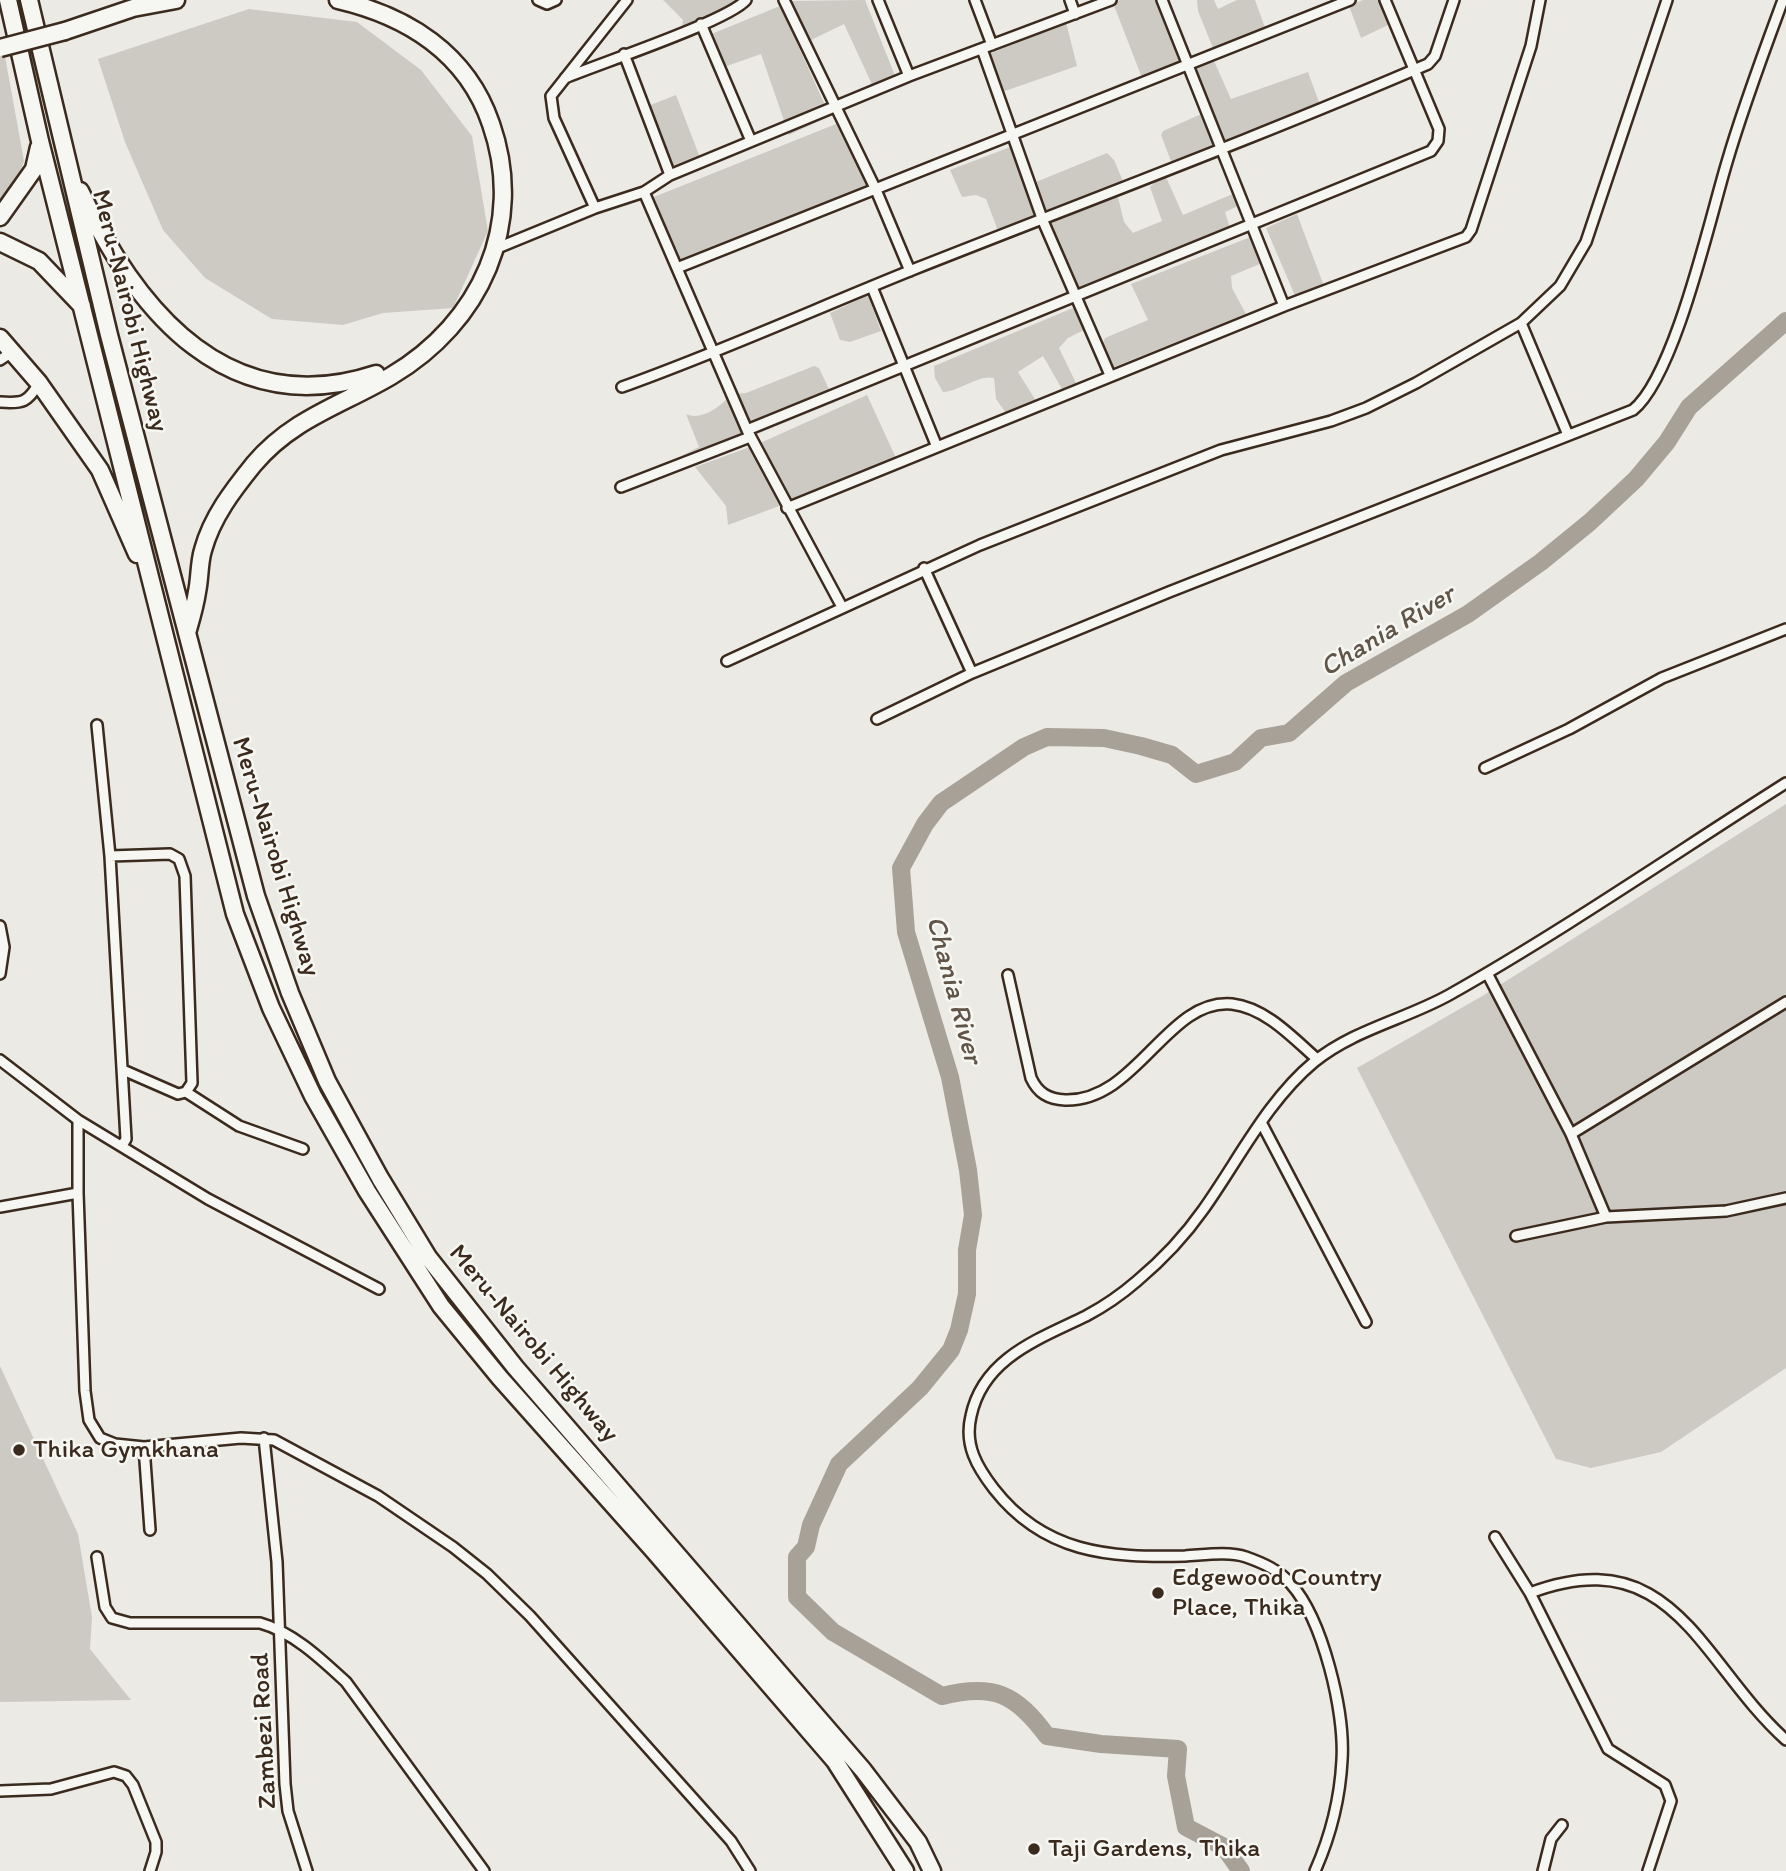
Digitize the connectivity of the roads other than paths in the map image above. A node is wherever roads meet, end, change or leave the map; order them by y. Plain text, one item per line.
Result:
1 (8, 0) edge
2 (29, 0) edge
3 (173, 0) edge
4 (338, 0) edge
5 (538, 0) edge
6 (556, 0) edge
7 (757, 0) edge
8 (784, 0) edge
9 (878, 0) edge
10 (975, 0) edge
11 (1070, 0) edge
12 (1111, 0) edge
13 (1162, 0) edge
14 (1350, 0) edge
15 (1385, 0) edge
16 (1454, 0) edge
17 (1540, 0) edge
18 (1667, 0) edge
19 (1783, 0) edge
20 (626, 1) edge
21 (743, 3) edge
22 (1075, 14) junction
23 (701, 24) junction
24 (992, 45) junction
25 (0, 48) edge
26 (982, 49) junction
27 (624, 54) junction
28 (1189, 66) junction
29 (1416, 69) junction
30 (909, 76) junction
31 (561, 79) junction
32 (835, 107) junction
33 (1014, 134) junction
34 (40, 141) junction
35 (751, 141) junction
36 (1221, 146) junction
37 (66, 161) junction
38 (670, 175) junction
39 (876, 190) junction
40 (644, 192) junction
41 (595, 208) junction
42 (0, 217) edge
43 (1044, 221) junction
44 (1254, 225) junction
45 (0, 242) edge
46 (495, 249) junction
47 (677, 268) junction
48 (910, 271) junction
49 (872, 287) junction
50 (1074, 297) junction
51 (1284, 306) junction
52 (83, 308) junction
53 (1521, 323) junction
54 (0, 338) edge
55 (713, 351) junction
56 (422, 353) junction
57 (6, 356) edge
58 (903, 367) junction
59 (1110, 375) junction
60 (39, 383) junction
61 (622, 387) dead end
62 (0, 402) edge
63 (748, 434) junction
64 (1568, 435) junction
65 (937, 447) junction
66 (621, 487) dead end
67 (787, 508) junction
68 (924, 568) junction
69 (153, 588) junction
70 (842, 607) junction
71 (1786, 629) edge
72 (187, 636) junction
73 (727, 662) dead end
74 (972, 673) junction
75 (877, 719) dead end
76 (97, 725) dead end
77 (1485, 768) dead end
78 (1786, 783) edge
79 (110, 856) junction
80 (0, 926) edge
81 (1487, 972) junction
82 (0, 974) edge
83 (1008, 975) dead end
84 (1786, 1002) edge
85 (1317, 1059) junction
86 (0, 1060) edge
87 (123, 1070) junction
88 (186, 1092) junction
89 (78, 1120) junction
90 (1262, 1124) junction
91 (1571, 1134) junction
92 (122, 1146) junction
93 (303, 1149) dead end
94 (78, 1193) junction
95 (1786, 1198) edge
96 (0, 1208) edge
97 (1606, 1217) junction
98 (1516, 1237) dead end
99 (379, 1289) dead end
100 (1366, 1322) dead end
101 (264, 1438) junction
102 (144, 1447) junction
103 (150, 1530) dead end
104 (1495, 1537) dead end
105 (97, 1557) dead end
106 (1530, 1593) junction
107 (280, 1628) junction
108 (1786, 1740) edge
109 (0, 1791) edge
110 (1562, 1825) dead end
111 (150, 1871) edge
112 (307, 1871) edge
113 (484, 1871) edge
114 (750, 1871) edge
115 (905, 1871) edge
116 (932, 1871) edge
117 (1315, 1871) edge
118 (1543, 1871) edge
119 (1647, 1871) edge

1 - 34 highway, Meru-Nairobi Highway
2 - 37 highway, Meru-Nairobi Highway
3 - 25 highway, bridge
4 - 46 highway
5 - 6 street
7 - 21 street
8 - 32 street
9 - 30 street
10 - 24 street
11 - 22 street
12 - 22 street
13 - 28 street
14 - 28 street
15 - 29 street
16 - 29 street
17 - 51 street
18 - 53 street
19 - 64 street
20 - 31 street
21 - 23 street
22 - 24 street
23 - 27 street
23 - 35 street
24 - 26 street
26 - 30 street
26 - 33 street
27 - 31 street
27 - 38 street
28 - 33 street
28 - 36 street
29 - 36 street
29 - 44 street
30 - 32 street
31 - 41 street
32 - 35 street
32 - 39 street
33 - 39 street
33 - 43 street
34 - 42 highway
34 - 52 highway, Meru-Nairobi Highway
35 - 38 street
36 - 43 street
36 - 44 street
37 - 56 highway
37 - 72 highway, Meru-Nairobi Highway
38 - 40 street
39 - 47 street
39 - 48 street
40 - 41 street
40 - 47 street
41 - 46 street
43 - 48 street
43 - 50 street
44 - 50 street
44 - 51 street
45 - 52 highway
46 - 56 highway
47 - 55 street
48 - 49 street
49 - 55 street
49 - 58 street
50 - 58 street
50 - 59 street
51 - 59 street
52 - 69 highway, Meru-Nairobi Highway
53 - 64 street
53 - 68 street
54 - 57 highway
55 - 61 street
55 - 63 street
56 - 72 highway
57 - 60 highway
58 - 63 street
58 - 65 street
59 - 65 street
60 - 62 street
60 - 69 highway
63 - 66 street
63 - 67 street
64 - 74 street
65 - 67 street
67 - 70 street
68 - 70 street
68 - 74 street
69 - 115 highway, Meru-Nairobi Highway
70 - 73 street
71 - 77 street
72 - 116 highway, Meru-Nairobi Highway
74 - 75 street
76 - 79 street
78 - 81 street
79 - 87 street
79 - 88 street
80 - 82 street
81 - 85 street
81 - 91 street
83 - 85 street
84 - 91 street
85 - 90 street
86 - 89 street
87 - 88 street
87 - 92 street
88 - 93 street
89 - 92 street
89 - 94 street
90 - 100 street
90 - 117 street
91 - 97 street
92 - 99 street
94 - 96 street
94 - 102 street
95 - 97 street
97 - 98 street
101 - 102 street
101 - 107 street, Zambezi Road
101 - 114 street
102 - 103 street
104 - 106 street
105 - 107 street
106 - 108 street
106 - 119 street
107 - 112 street, Zambezi Road
107 - 113 street
109 - 111 street
110 - 118 street

